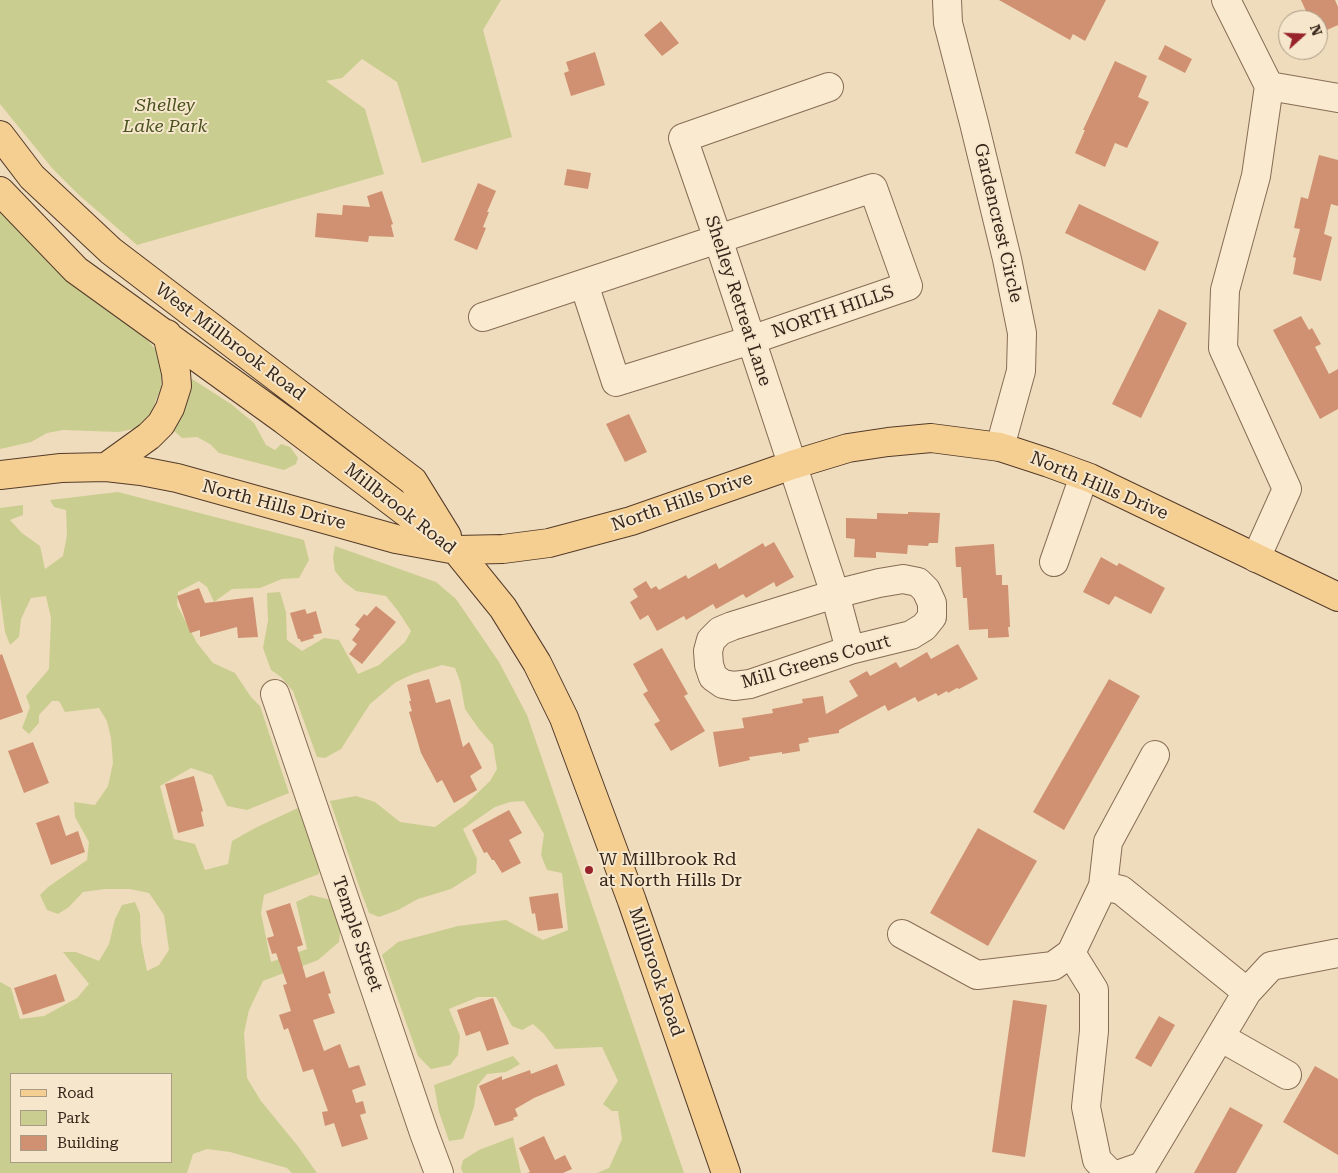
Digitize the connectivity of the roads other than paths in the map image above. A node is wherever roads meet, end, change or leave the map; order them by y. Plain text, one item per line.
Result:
1 (947, 0) edge
2 (1226, 0) edge
3 (1269, 86) junction
4 (829, 87) dead end
5 (1338, 98) edge
6 (0, 134) edge
7 (0, 191) edge
8 (718, 239) junction
9 (584, 284) junction
10 (483, 318) dead end
11 (167, 334) junction
12 (751, 340) junction
13 (1000, 447) junction
14 (792, 465) junction
15 (106, 467) junction
16 (0, 475) edge
17 (1084, 476) junction
18 (456, 550) junction
19 (1256, 558) junction
20 (1054, 562) dead end
21 (835, 594) junction
22 (1338, 597) edge
23 (850, 650) junction
24 (276, 694) dead end
25 (1155, 755) dead end
26 (1103, 886) junction
27 (902, 934) dead end
28 (1071, 953) junction
29 (1338, 954) edge
30 (1247, 992) junction
31 (1220, 1037) junction
32 (1287, 1075) dead end
33 (440, 1173) edge
34 (726, 1173) edge
35 (1110, 1173) edge
36 (1123, 1173) edge

1 - 13 street, Gardencrest Circle
2 - 3 street
3 - 5 street
3 - 19 street
4 - 8 street, Shelley Retreat Lane
6 - 18 main road, West Millbrook Road
7 - 11 main road, Millbrook Road
8 - 9 street
8 - 12 street, Shelley Retreat Lane
8 - 12 street, NORTH HILLS
9 - 10 street
9 - 12 street, NORTH HILLS
11 - 15 main road
11 - 18 main road, Millbrook Road
12 - 14 street, Shelley Retreat Lane
13 - 14 main road, North Hills Drive
13 - 17 main road, North Hills Drive
14 - 18 main road, North Hills Drive
14 - 21 street
15 - 16 main road, North Hills Drive
15 - 18 main road, North Hills Drive
17 - 19 main road, North Hills Drive
17 - 20 street
18 - 34 main road, Millbrook Road
19 - 22 main road, North Hills Drive
21 - 23 street
21 - 23 street, Mill Greens Court
21 - 23 street, Mill Greens Court
24 - 33 street, Temple Street
25 - 26 street
26 - 28 street
26 - 30 street
27 - 28 street
28 - 35 street
29 - 30 street
30 - 31 street
31 - 32 street
31 - 36 street

